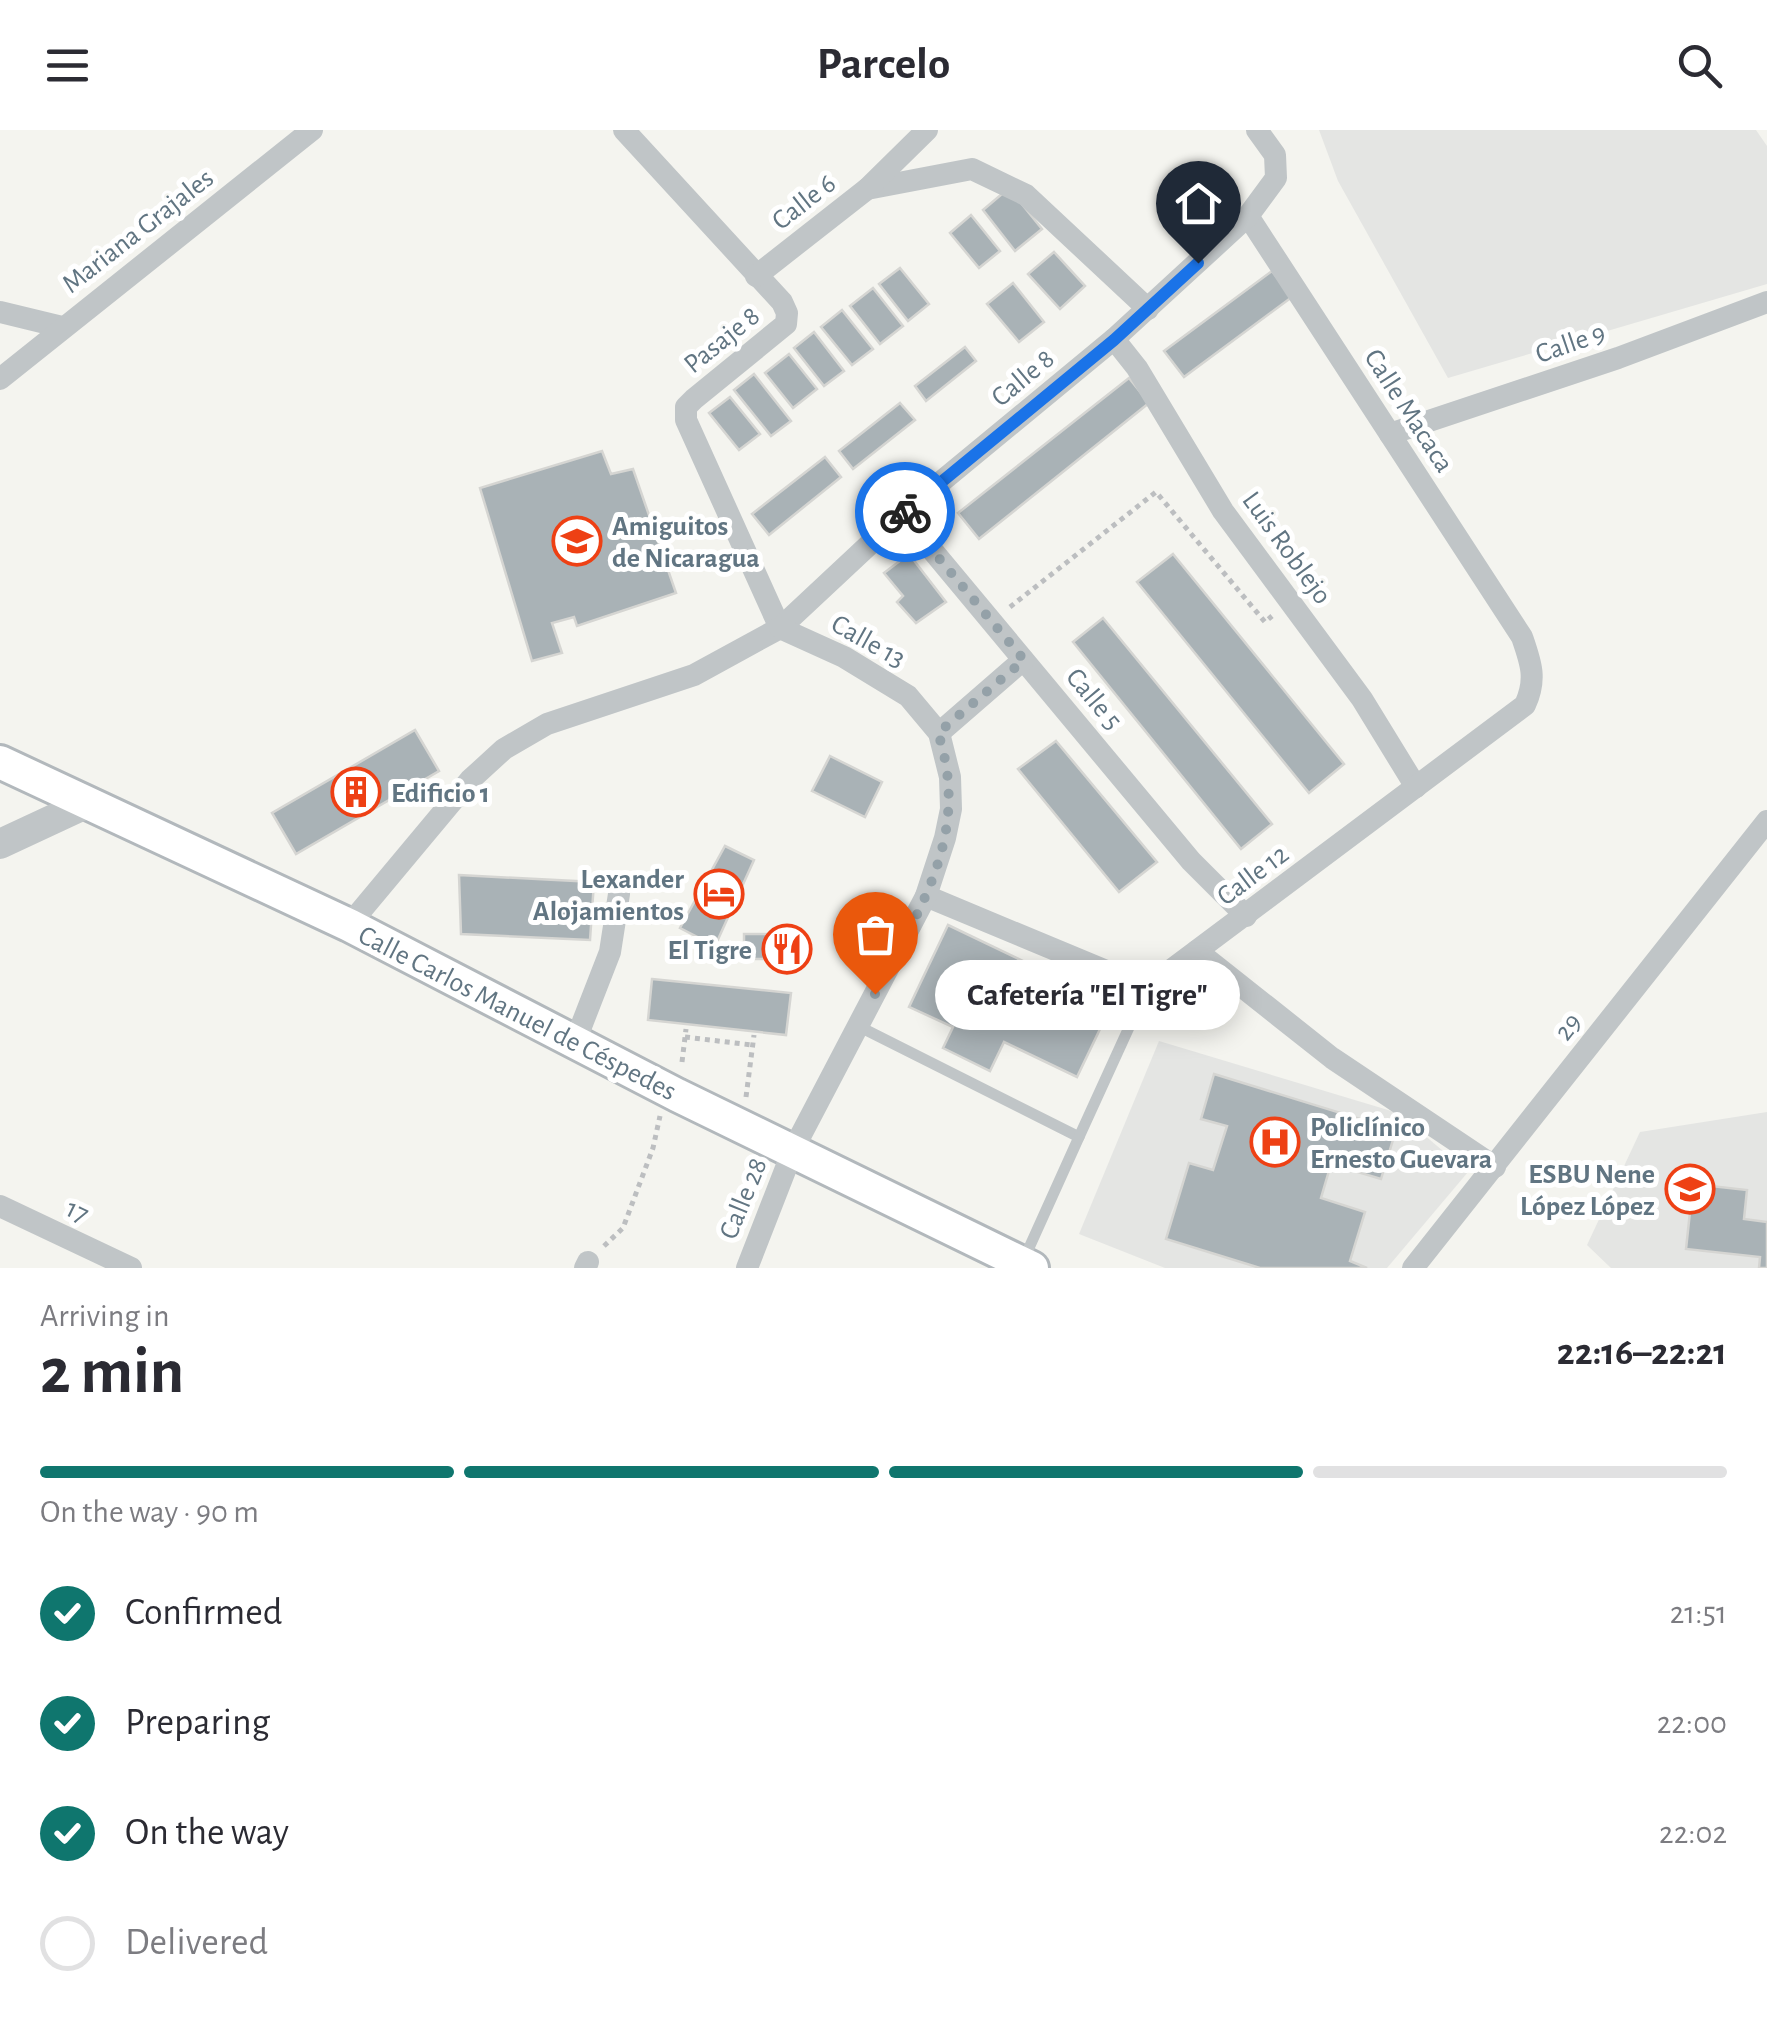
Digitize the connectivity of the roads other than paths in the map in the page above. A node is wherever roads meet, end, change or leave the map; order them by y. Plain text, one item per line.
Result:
1 (312, 130) edge
2 (624, 130) edge
3 (927, 130) edge
4 (1257, 130) edge
5 (867, 189) junction
6 (1248, 216) junction
7 (756, 276) junction
8 (1767, 302) edge
9 (1148, 310) junction
10 (0, 312) edge
11 (62, 327) junction
12 (1114, 340) junction
13 (0, 379) edge
14 (1390, 434) junction
15 (902, 514) junction
16 (780, 628) junction
17 (1522, 637) joint
18 (1024, 660) junction
19 (938, 733) junction
20 (0, 762) edge
21 (1416, 787) junction
22 (88, 803) junction
23 (1767, 821) edge
24 (0, 844) edge
25 (619, 894) dead end
26 (926, 896) junction
27 (1246, 916) junction
28 (348, 925) junction
29 (1196, 951) junction
30 (1147, 988) junction
31 (858, 1026) junction
32 (575, 1042) junction
33 (1079, 1137) junction
34 (793, 1150) junction
35 (1495, 1166) junction
36 (0, 1206) edge
37 (1027, 1266) edge
38 (130, 1268) edge
39 (747, 1268) edge
40 (1413, 1268) edge

1 - 11 street, Mariana Grajales
2 - 7 street
3 - 5 street, Calle 6
4 - 6 street, Calle 8
5 - 7 street, Calle 6
5 - 9 street
6 - 9 street, Calle 8
6 - 14 street, Calle Macaca
7 - 16 street, Pasaje 8
8 - 14 street, Calle 9
9 - 12 street, Calle 8
10 - 11 street
11 - 13 street, Mariana Grajales
12 - 15 street, Calle 8
12 - 21 street, Luis Roblejo
14 - 17 street, Calle Macaca
15 - 16 street, Calle 8
15 - 18 street, Calle 5
16 - 19 street, Calle 13
16 - 28 street, Calle 8
17 - 21 street, Calle 12
18 - 19 street
18 - 27 street, Calle 5
19 - 26 street, Calle 13
20 - 22 main road, Calle Carlos Manuel de Céspedes
21 - 27 street, Calle 12
22 - 24 street
22 - 28 main road, Calle Carlos Manuel de Céspedes
23 - 35 street, 29
25 - 32 street
26 - 30 street
26 - 31 street, Calle 13
27 - 29 street, Calle 12
28 - 32 main road, Calle Carlos Manuel de Céspedes
29 - 30 street, Calle 12
29 - 35 street
30 - 33 lane
31 - 33 lane
31 - 34 street, Calle 13
32 - 34 main road, Calle Carlos Manuel de Céspedes
33 - 37 lane
34 - 37 main road, Calle Carlos Manuel de Céspedes
34 - 39 street, Calle 28
35 - 40 street, 29
36 - 38 street, 17

